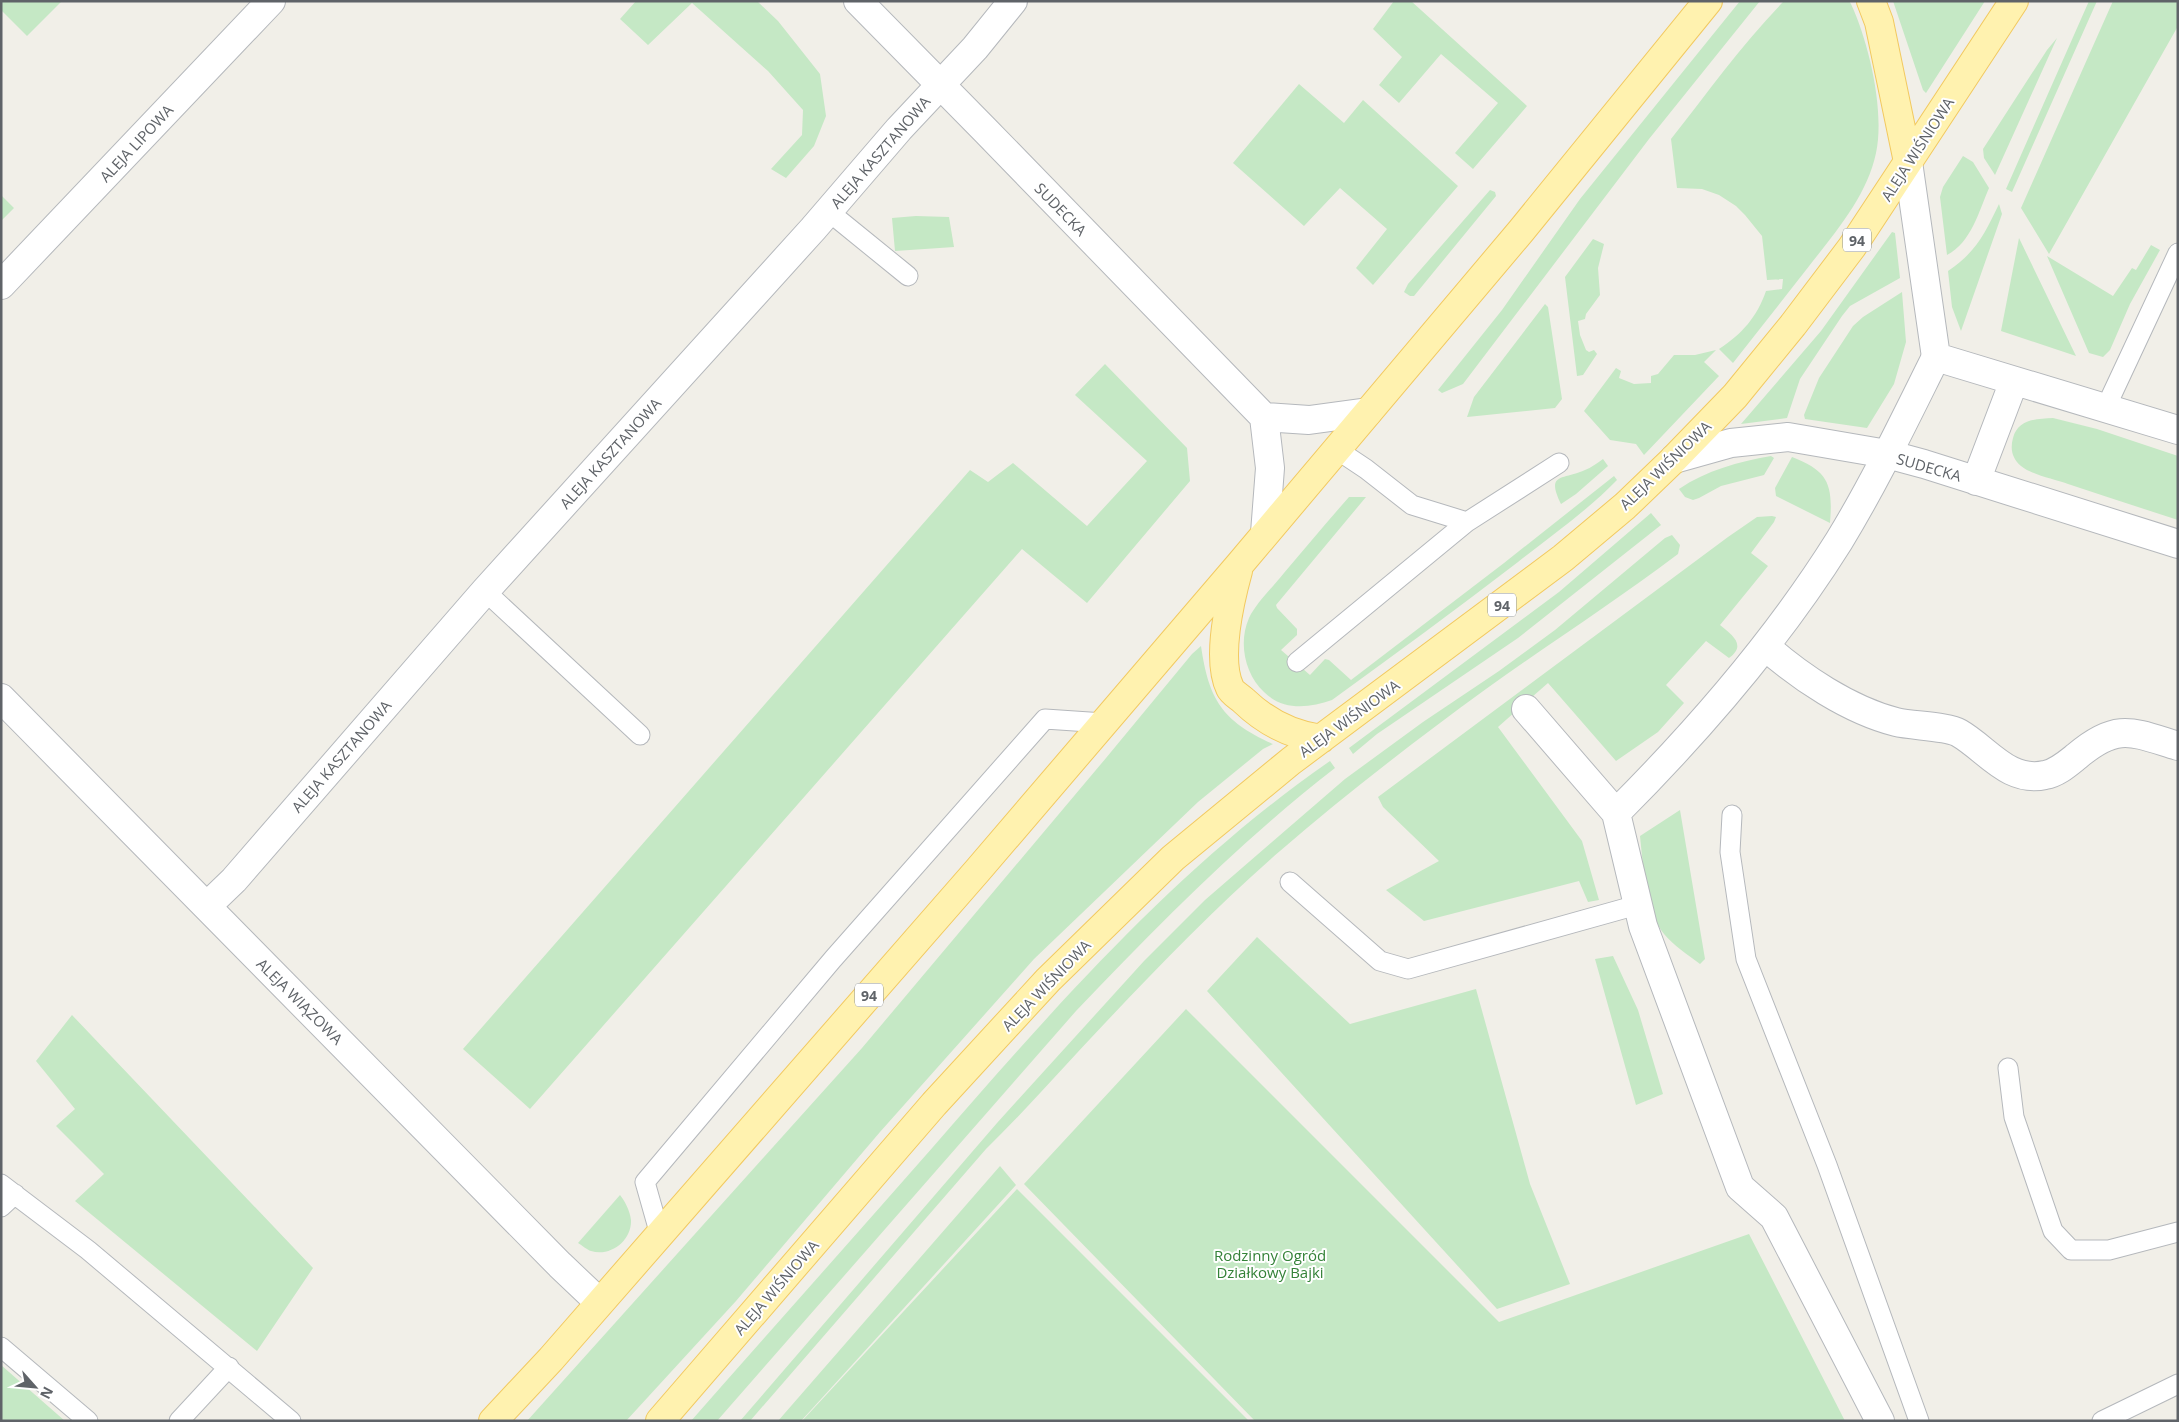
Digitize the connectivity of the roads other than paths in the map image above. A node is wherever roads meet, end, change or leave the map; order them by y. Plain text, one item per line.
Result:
1 (271, 1) edge
2 (858, 1) edge
3 (1013, 1) edge
4 (1708, 1) edge
5 (1871, 1) edge
6 (2014, 1) edge
7 (940, 84) junction
8 (1908, 162) junction
9 (828, 211) junction
10 (2178, 253) edge
11 (908, 276) dead end
12 (1, 285) edge
13 (1936, 357) junction
14 (2014, 381) junction
15 (2106, 407) junction
16 (1368, 412) junction
17 (1264, 417) junction
18 (2178, 430) edge
19 (1336, 449) junction
20 (1887, 454) junction
21 (1674, 459) junction
22 (1558, 463) dead end
23 (1976, 481) junction
24 (1467, 522) junction
25 (1265, 533) junction
26 (2178, 544) edge
27 (1240, 564) junction
28 (485, 591) junction
29 (1765, 646) junction
30 (1297, 662) dead end
31 (1, 698) edge
32 (1526, 709) dead end
33 (1104, 722) junction
34 (640, 735) dead end
35 (1321, 738) junction
36 (2178, 746) edge
37 (1616, 812) junction
38 (1732, 815) dead end
39 (1290, 882) dead end
40 (1638, 904) junction
41 (207, 906) junction
42 (2008, 1068) dead end
43 (6, 1195) edge
44 (2178, 1232) edge
45 (660, 1235) junction
46 (600, 1302) junction
47 (1, 1347) edge
48 (228, 1367) junction
49 (2178, 1384) edge
50 (88, 1421) edge
51 (179, 1421) edge
52 (291, 1421) edge
53 (493, 1421) edge
54 (660, 1421) edge
55 (1880, 1421) edge
56 (1919, 1421) edge
57 (2102, 1421) edge

1 - 12 street, ALEJA LIPOWA
2 - 7 street, SUDECKA
3 - 7 street, ALEJA KASZTANOWA
4 - 16 main road, 94
5 - 8 main road
6 - 8 main road, ALEJA WIŚNIOWA / 94
7 - 9 street, ALEJA KASZTANOWA
7 - 17 street, SUDECKA
8 - 13 street
8 - 21 main road, ALEJA WIŚNIOWA / 94
9 - 11 lane
9 - 28 street, ALEJA KASZTANOWA
10 - 15 lane
13 - 14 street
13 - 20 street
14 - 15 street
14 - 23 street
15 - 18 street
16 - 17 street
16 - 19 main road, 94
17 - 25 street
19 - 24 lane
19 - 25 main road, 94
20 - 21 street, SUDECKA
20 - 23 street, SUDECKA
20 - 29 street
21 - 35 main road, ALEJA WIŚNIOWA / 94
22 - 24 lane
23 - 26 street, SUDECKA
24 - 30 lane
25 - 27 main road, 94
27 - 33 main road, 94
27 - 35 main road
28 - 34 lane
28 - 41 street, ALEJA KASZTANOWA
29 - 36 street
29 - 37 street
31 - 41 street, ALEJA WIĄZOWA
32 - 37 street
33 - 45 main road, 94
33 - 45 lane
35 - 54 main road, ALEJA WIŚNIOWA / 94
37 - 40 street
38 - 56 lane
39 - 40 lane
40 - 55 street
41 - 46 street, ALEJA WIĄZOWA
42 - 44 lane
43 - 48 lane
45 - 46 main road, 94
46 - 53 main road, 94
47 - 50 lane
48 - 51 lane
48 - 52 lane
49 - 57 lane

